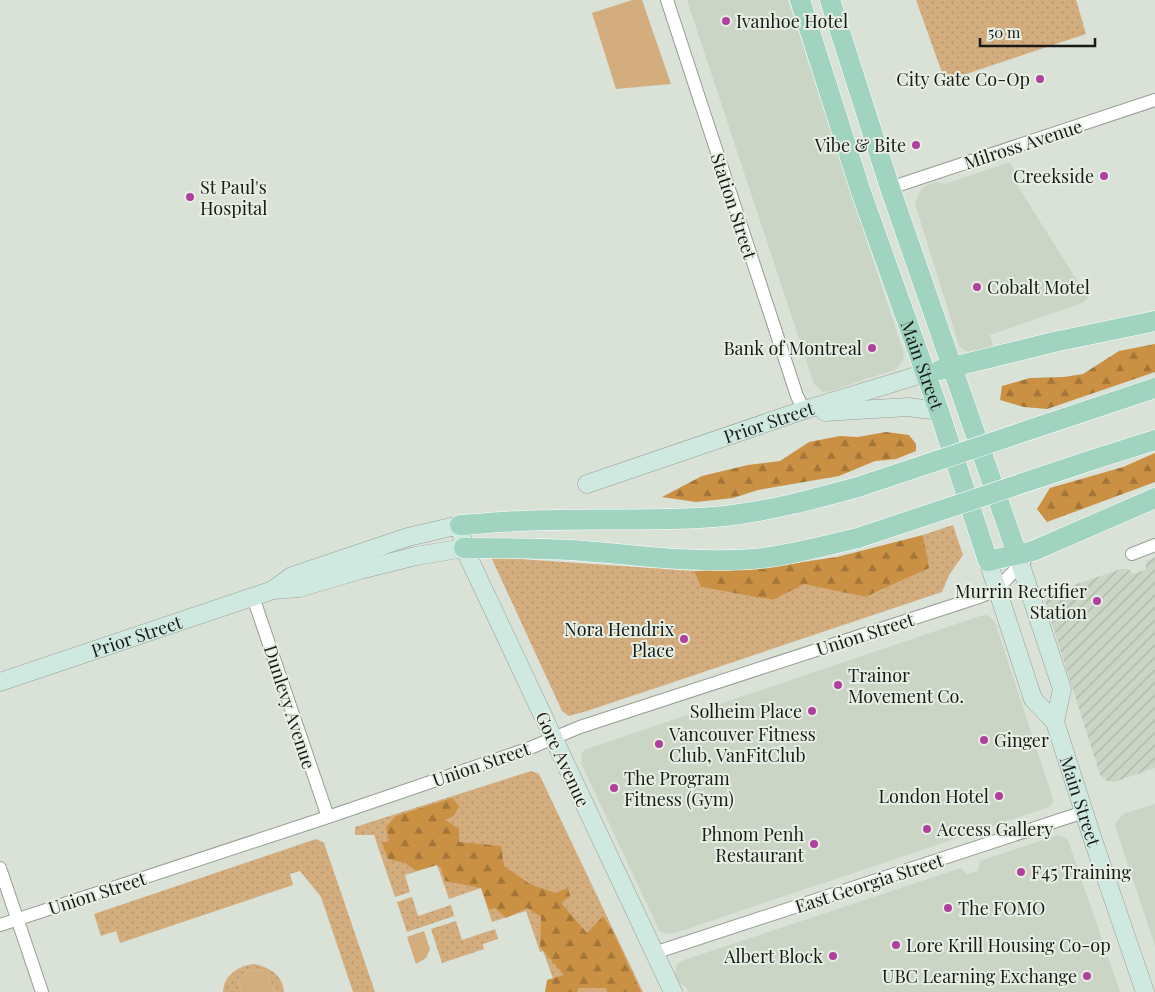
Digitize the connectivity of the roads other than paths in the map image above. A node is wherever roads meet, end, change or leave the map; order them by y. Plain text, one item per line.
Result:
1 (667, 0) edge
2 (800, 0) edge
3 (830, 0) edge
4 (1155, 100) edge
5 (890, 188) junction
6 (1155, 321) edge
7 (953, 367) junction
8 (926, 373) junction
9 (1155, 388) edge
10 (804, 410) junction
11 (939, 411) junction
12 (1155, 440) edge
13 (587, 484) dead end
14 (1155, 498) edge
15 (460, 525) junction
16 (1155, 545) edge
17 (464, 548) junction
18 (1132, 554) dead end
19 (1027, 555) junction
20 (988, 561) junction
21 (273, 590) junction
22 (996, 590) junction
23 (253, 597) junction
24 (0, 682) edge
25 (1055, 722) junction
26 (553, 739) junction
27 (1084, 812) junction
28 (328, 817) junction
29 (0, 868) edge
30 (17, 919) junction
31 (0, 925) edge
32 (654, 952) junction
33 (42, 992) edge
34 (672, 992) edge
35 (1144, 992) edge

1 - 10 street, Station Street
2 - 8 main road, Main Street
3 - 5 main road, Main Street
4 - 5 street, Milross Avenue
5 - 7 main road, Main Street
6 - 7 main road, Prior Street
7 - 8 main road, Prior Street
7 - 19 main road, Main Street
8 - 10 main road, Prior Street
8 - 11 main road, Main Street
9 - 15 main road, bridge
10 - 11 main road
10 - 13 main road, Prior Street
11 - 20 main road, Main Street
12 - 17 main road, bridge
14 - 19 main road
15 - 17 main road, Gore Avenue
15 - 21 main road, Prior Street
16 - 18 street
17 - 21 main road, Prior Street
17 - 26 main road, Gore Avenue
19 - 20 main road
19 - 22 street, Union Street
19 - 25 main road, Main Street
20 - 22 main road, Main Street
21 - 23 main road, Prior Street
22 - 25 main road, Main Street
22 - 26 street, Union Street
23 - 24 main road, Prior Street
23 - 28 street, Dunlevy Avenue
25 - 27 main road, Main Street
26 - 28 street, Union Street
26 - 32 main road, Gore Avenue
27 - 32 street, East Georgia Street
27 - 35 main road, Main Street
28 - 30 street, Union Street
29 - 30 street
30 - 31 street, Union Street
30 - 33 street
32 - 34 main road, Gore Avenue

